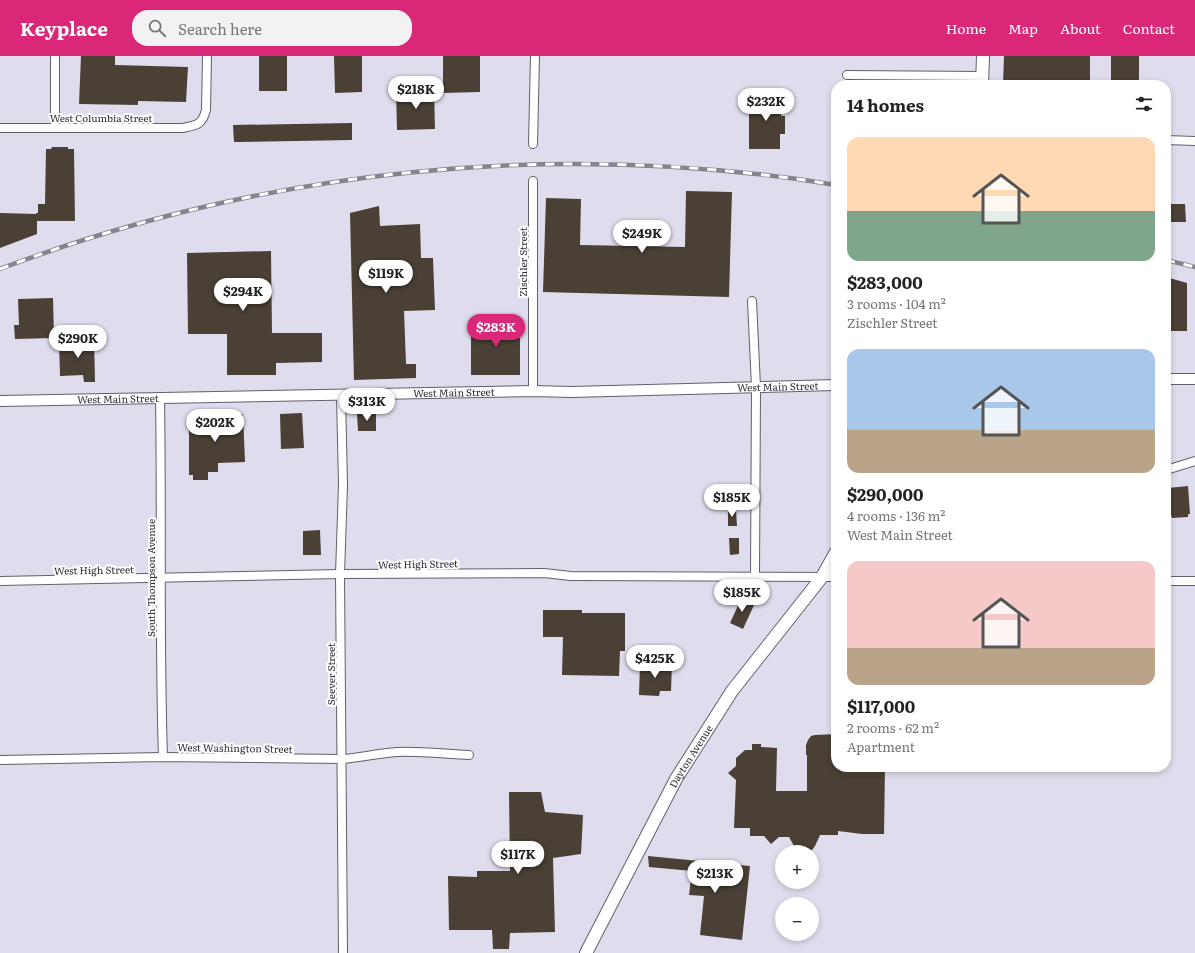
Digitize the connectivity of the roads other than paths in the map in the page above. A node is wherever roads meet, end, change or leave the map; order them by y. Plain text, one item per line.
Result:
1 (55, 56) edge
2 (207, 56) edge
3 (535, 56) edge
4 (982, 56) edge
5 (847, 75) dead end
6 (960, 80) edge
7 (982, 80) edge
8 (0, 128) edge
9 (55, 128) junction
10 (1171, 140) edge
11 (1195, 141) edge
12 (533, 144) dead end
13 (533, 181) dead end
14 (752, 301) dead end
15 (1171, 379) edge
16 (1195, 379) edge
17 (831, 385) edge
18 (756, 387) junction
19 (533, 391) junction
20 (341, 395) junction
21 (160, 398) junction
22 (0, 402) edge
23 (1195, 460) edge
24 (1171, 468) edge
25 (831, 561) edge
26 (340, 574) junction
27 (755, 576) junction
28 (822, 577) junction
29 (831, 577) edge
30 (160, 578) junction
31 (0, 581) edge
32 (1171, 581) edge
33 (1195, 581) edge
34 (469, 755) dead end
35 (163, 757) junction
36 (342, 759) junction
37 (0, 760) edge
38 (343, 953) edge
39 (586, 953) edge

1 - 9 street
2 - 9 street, West Columbia Street
3 - 12 street
4 - 7 main road
5 - 6 street
8 - 9 street, West Columbia Street
10 - 11 street
13 - 19 street, Zischler Street
14 - 18 street
15 - 16 street
17 - 18 street, West Main Street
18 - 19 street, West Main Street
18 - 27 street
19 - 20 street, West Main Street
20 - 21 street, West Main Street
20 - 26 street, Seever Street
21 - 22 street, West Main Street
21 - 30 street, South Thompson Avenue
23 - 24 street
25 - 28 main road, Dayton Avenue
26 - 27 street, West High Street
26 - 30 street, West High Street
26 - 36 street, Seever Street
27 - 28 street, West High Street
28 - 29 street, West High Street
28 - 39 main road, Dayton Avenue
30 - 31 street, West High Street
30 - 35 street, South Thompson Avenue
32 - 33 street
34 - 36 street, West Washington Street
35 - 36 street, West Washington Street
35 - 37 street, West Washington Street
36 - 38 street, Seever Street

